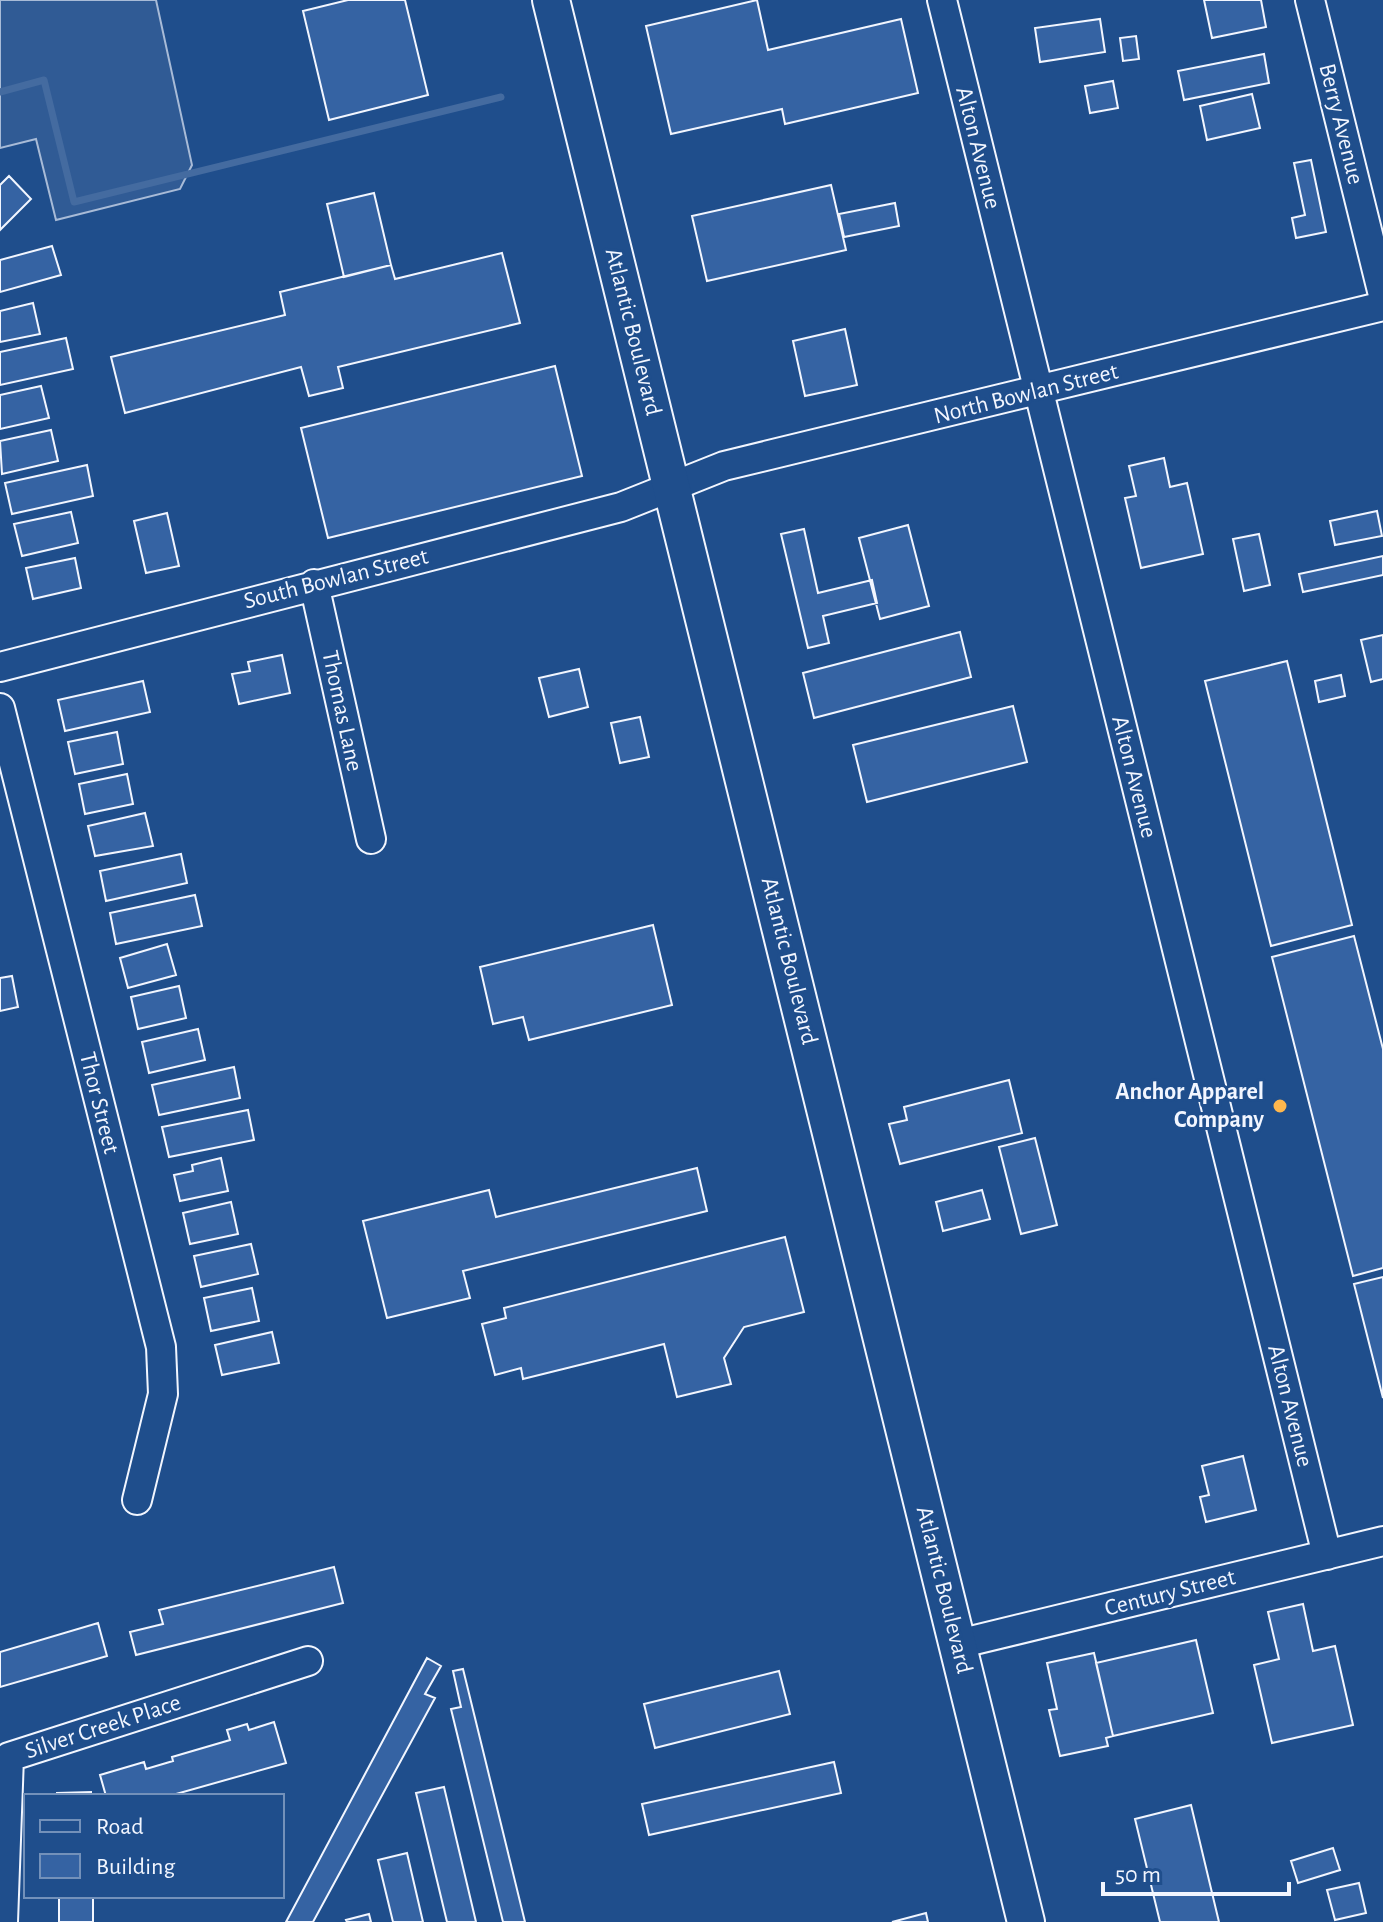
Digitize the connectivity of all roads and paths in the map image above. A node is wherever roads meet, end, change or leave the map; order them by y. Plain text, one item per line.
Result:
1 (551, 0) edge
2 (942, 0) edge
3 (1310, 0) edge
4 (1383, 295) edge
5 (1383, 306) edge
6 (1039, 392) junction
7 (671, 488) junction
8 (314, 584) junction
9 (0, 667) edge
10 (0, 708) edge
11 (371, 839) dead end
12 (137, 1500) dead end
13 (1383, 1541) edge
14 (1327, 1555) junction
15 (958, 1644) junction
16 (308, 1661) dead end
17 (4, 1757) edge
18 (3, 1922) edge
19 (1026, 1922) edge

1 - 7 main road, Atlantic Boulevard
2 - 6 street, Alton Avenue
3 - 4 street, Berry Avenue
5 - 6 street, North Bowlan Street
6 - 7 street, North Bowlan Street
6 - 14 street, Alton Avenue
7 - 8 street, South Bowlan Street
7 - 15 main road, Atlantic Boulevard
8 - 9 street, South Bowlan Street
8 - 11 street, Thomas Lane
10 - 12 street, Thor Street
13 - 14 street, Century Street
14 - 15 street, Century Street
15 - 19 main road, Atlantic Boulevard
16 - 17 street, Silver Creek Place
17 - 18 street, Silver Creek Place

